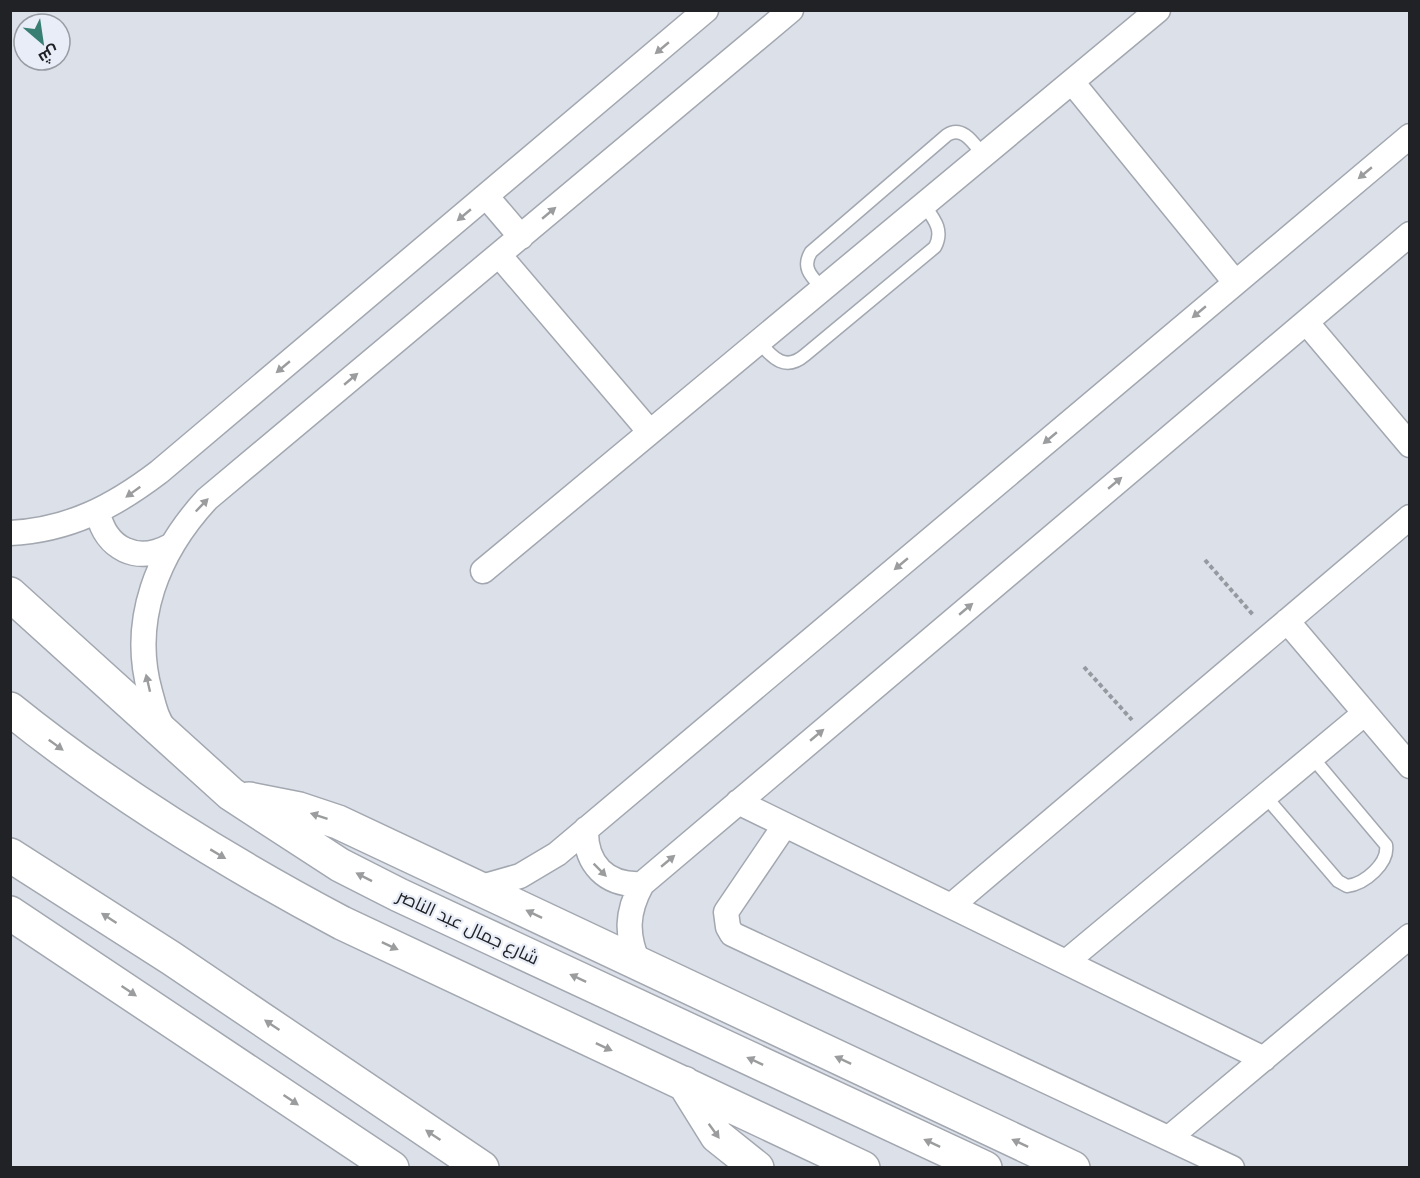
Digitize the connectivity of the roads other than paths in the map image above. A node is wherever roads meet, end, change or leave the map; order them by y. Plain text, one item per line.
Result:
1 (706, 10) edge
2 (792, 10) edge
3 (1158, 10) edge
4 (1072, 82) junction
5 (1410, 136) edge
6 (983, 155) junction
7 (486, 196) junction
8 (924, 205) junction
9 (1410, 234) edge
10 (520, 237) junction
11 (499, 255) junction
12 (1235, 282) junction
13 (822, 289) junction
14 (1306, 322) junction
15 (759, 342) junction
16 (650, 432) junction
17 (1410, 445) edge
18 (98, 513) junction
19 (1410, 517) edge
20 (10, 533) edge
21 (170, 546) junction
22 (483, 571) dead end
23 (10, 594) edge
24 (1279, 627) junction
25 (10, 709) edge
26 (1365, 713) junction
27 (183, 753) junction
28 (1312, 757) junction
29 (1410, 766) edge
30 (231, 794) junction
31 (1265, 796) junction
32 (738, 802) junction
33 (785, 825) junction
34 (586, 829) junction
35 (10, 855) edge
36 (642, 884) junction
37 (478, 888) junction
38 (951, 906) junction
39 (10, 912) edge
40 (1410, 936) edge
41 (1066, 962) junction
42 (639, 965) junction
43 (1264, 1059) junction
44 (684, 1083) junction
45 (1169, 1138) junction
46 (1065, 1166) edge
47 (392, 1167) edge
48 (482, 1167) edge
49 (757, 1167) edge
50 (863, 1167) edge
51 (985, 1167) edge
52 (1232, 1167) edge

1 -> 7 street
10 -> 2 street
3 - 4 street
4 - 6 street
4 - 12 street
5 -> 12 street
6 - 8 street
6 - 13 lane
7 - 10 street
7 -> 18 street
8 - 13 street
8 - 15 lane
9 - 14 street
10 - 11 street
11 - 16 street
21 -> 11 street
12 -> 34 street
13 - 15 street
14 - 17 street
32 -> 14 street
15 - 16 street
16 - 22 street
18 - 20 street
18 - 21 street
19 - 24 street
27 -> 21 street
23 - 27 main road, شارع جمال عبد الناصر
24 - 26 street
24 - 38 street
25 -> 44 main road
26 - 28 street
26 - 29 street
27 - 30 main road, شارع جمال عبد الناصر
28 - 31 street
28 - 31 lane
37 -> 30 main road
51 -> 30 main road, شارع جمال عبد الناصر
31 - 41 street
32 - 33 street
36 -> 32 street
33 - 38 street
33 - 45 street
34 -> 36 street
34 - 37 street
48 -> 35 main road
36 - 42 street
42 -> 37 main road
38 - 41 street
39 -> 47 main road
40 - 43 street
41 - 43 street
46 -> 42 main road
43 - 45 street
44 -> 49 main road
44 - 50 main road
45 - 52 street

